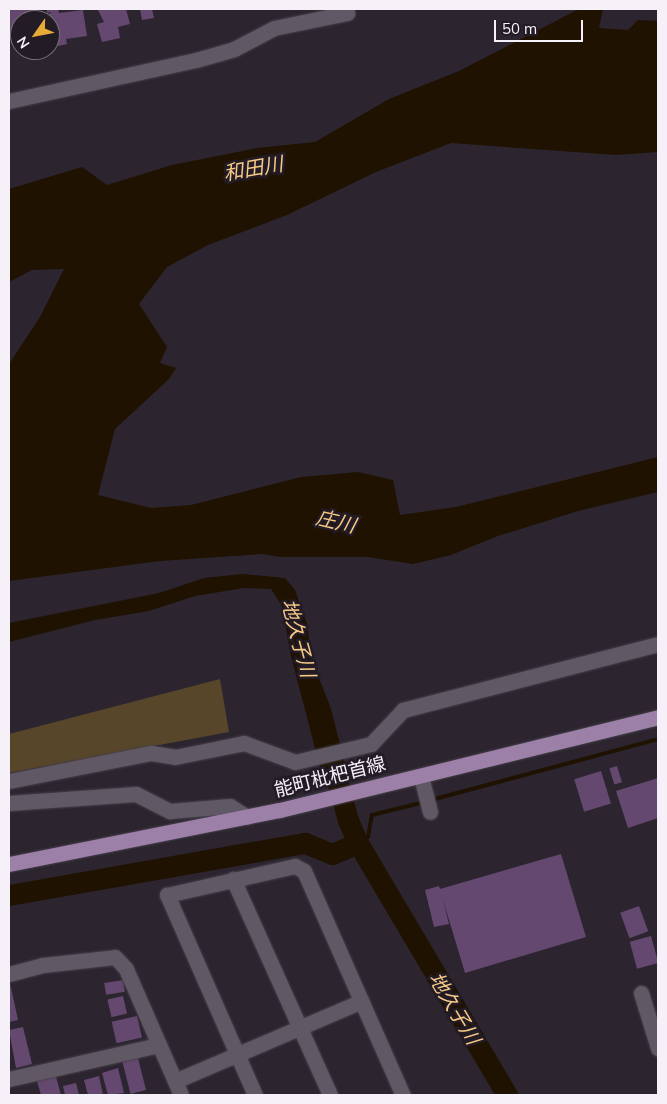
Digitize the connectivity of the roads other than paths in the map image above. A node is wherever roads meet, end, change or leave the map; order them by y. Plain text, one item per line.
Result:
1 (347, 13) dead end
2 (9, 101) edge
3 (658, 644) edge
4 (658, 717) edge
5 (9, 781) edge
6 (422, 781) junction
7 (9, 803) edge
8 (429, 807) dead end
9 (247, 818) junction
10 (9, 864) edge
11 (233, 879) junction
12 (9, 974) edge
13 (642, 993) dead end
14 (362, 1001) junction
15 (300, 1028) junction
16 (158, 1045) junction
17 (658, 1048) edge
18 (238, 1054) junction
19 (9, 1078) edge
20 (175, 1081) junction
21 (181, 1095) edge
22 (255, 1095) edge
23 (330, 1095) edge
24 (403, 1095) edge

1 - 2 street
3 - 5 street
4 - 6 main road, 能町枇杷首線
6 - 8 street
6 - 9 main road, 能町枇杷首線
7 - 9 street
9 - 10 main road, 能町枇杷首線
11 - 14 street
11 - 15 street
11 - 18 street
12 - 16 street
13 - 17 street
14 - 15 street
14 - 24 street
15 - 18 street
15 - 23 street
16 - 19 street
16 - 20 street
18 - 20 street
18 - 22 street
20 - 21 street

